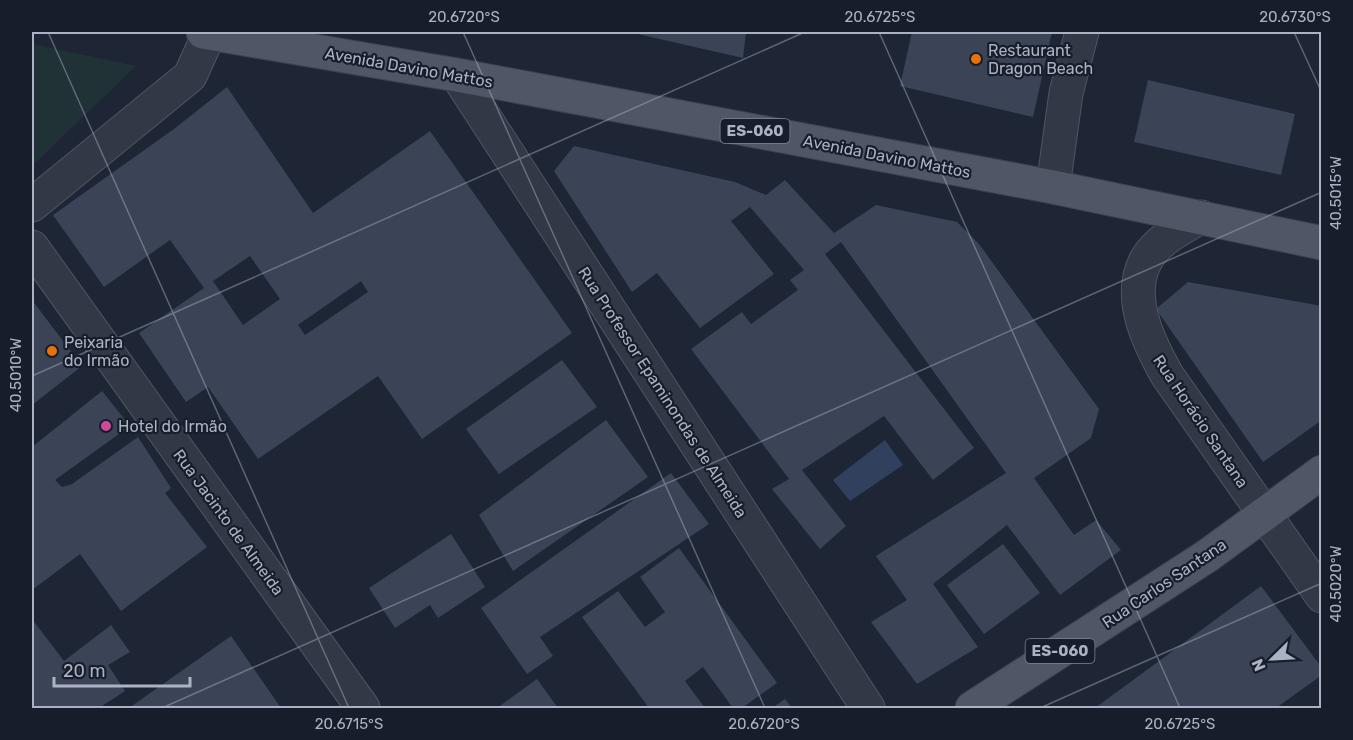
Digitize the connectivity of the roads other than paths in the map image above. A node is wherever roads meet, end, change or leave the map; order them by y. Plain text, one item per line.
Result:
1 (207, 32) edge
2 (1082, 32) edge
3 (457, 75) junction
4 (1053, 187) junction
5 (32, 205) edge
6 (1201, 217) junction
7 (1322, 243) edge
8 (32, 247) edge
9 (1322, 472) edge
10 (1265, 514) junction
11 (1322, 596) edge
12 (363, 708) edge
13 (868, 708) edge
14 (972, 708) edge

1 - 3 main road, Avenida Davino Mattos / ES-060
1 - 5 street
2 - 4 street
3 - 4 main road, Avenida Davino Mattos / ES-060
3 - 13 street, Rua Professor Epaminondas de Almeida
4 - 6 main road, Avenida Davino Mattos / ES-060
6 - 7 main road, Avenida Davino Mattos / ES-060
6 - 10 street, Rua Horácio Santana
8 - 12 street, Rua Jacinto de Almeida
9 - 10 main road, Rua Carlos Santana / ES-060
10 - 11 street, Rua Horácio Santana
10 - 14 main road, Rua Carlos Santana / ES-060

